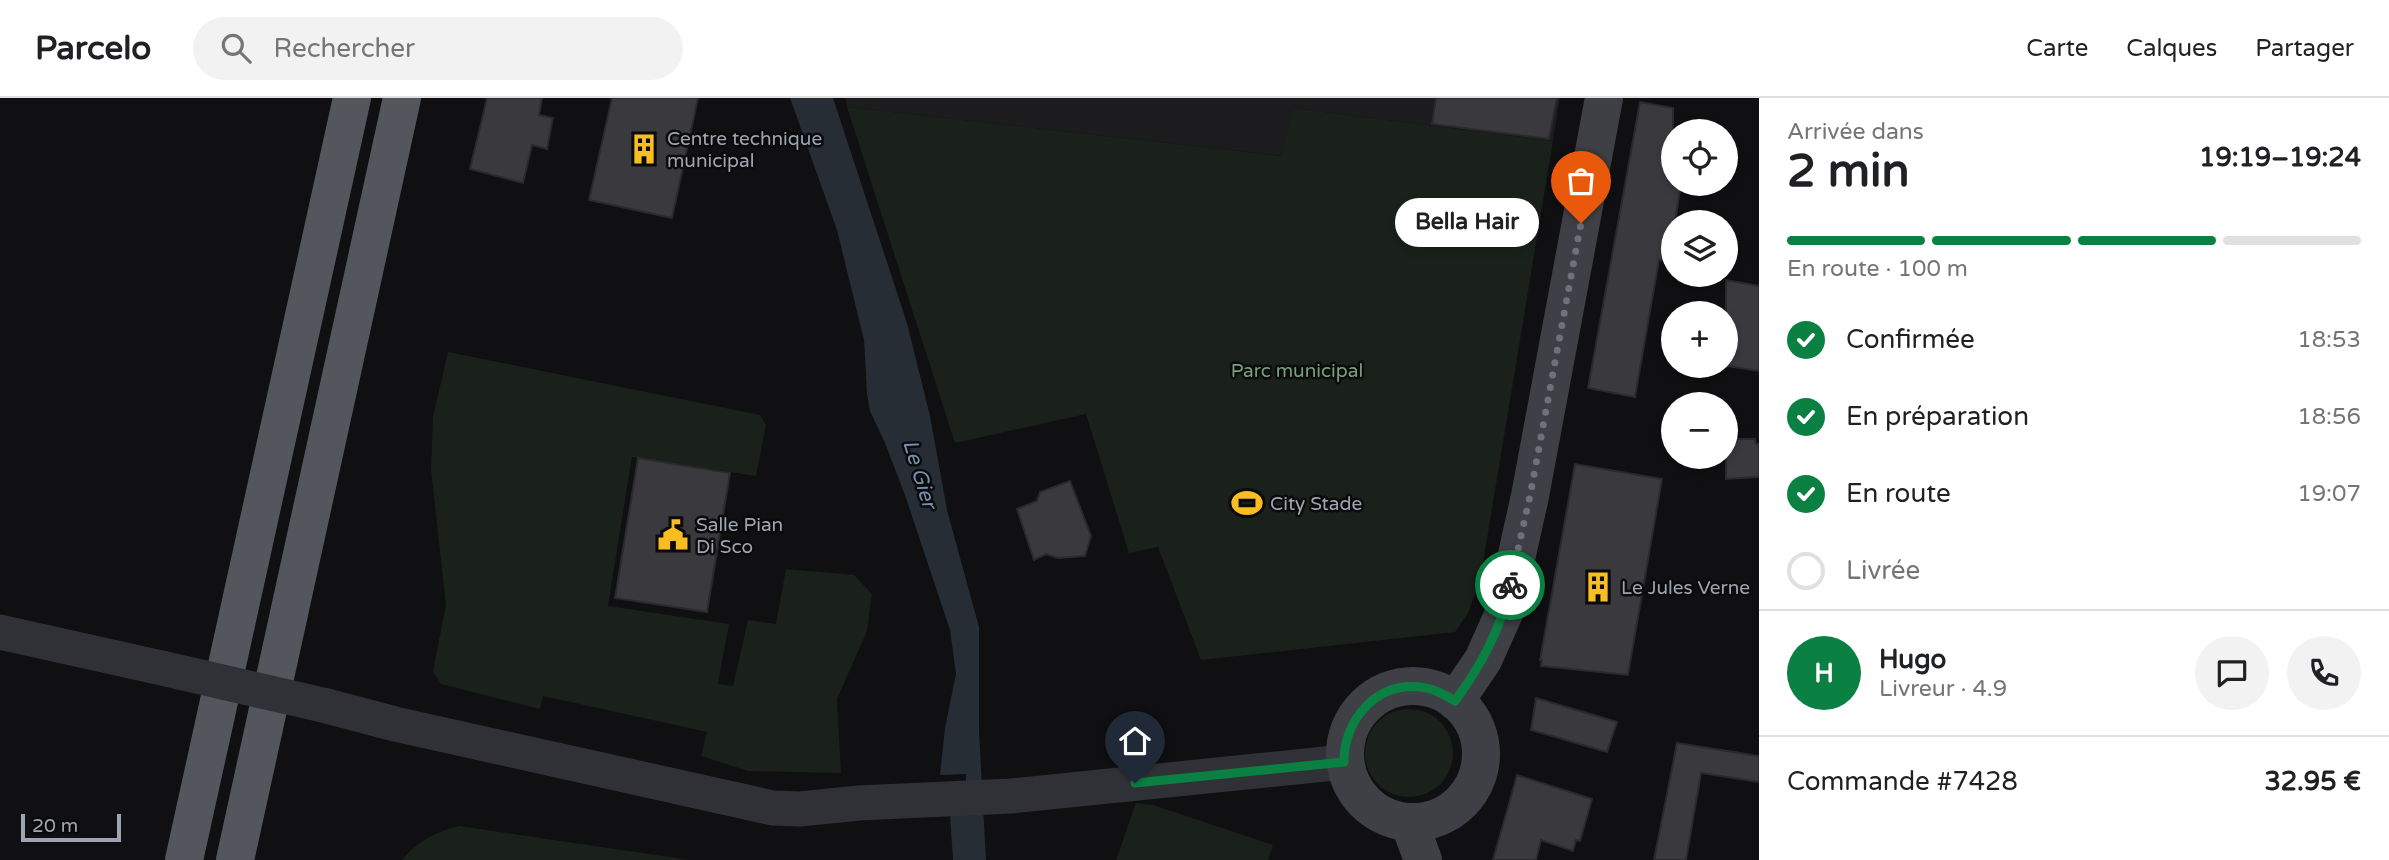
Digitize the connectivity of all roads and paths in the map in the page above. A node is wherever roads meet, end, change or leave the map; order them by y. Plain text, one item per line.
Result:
1 (352, 98) edge
2 (402, 98) edge
3 (1604, 98) edge
4 (0, 632) edge
5 (1455, 701) junction
6 (1344, 762) junction
7 (1409, 822) junction
8 (184, 860) edge
9 (234, 860) edge
10 (1423, 860) edge

1 - 8 highway
2 - 9 highway
3 - 5 main road
4 - 6 street, bridge
5 - 6 main road
5 - 7 main road
6 - 7 main road
7 - 10 main road

